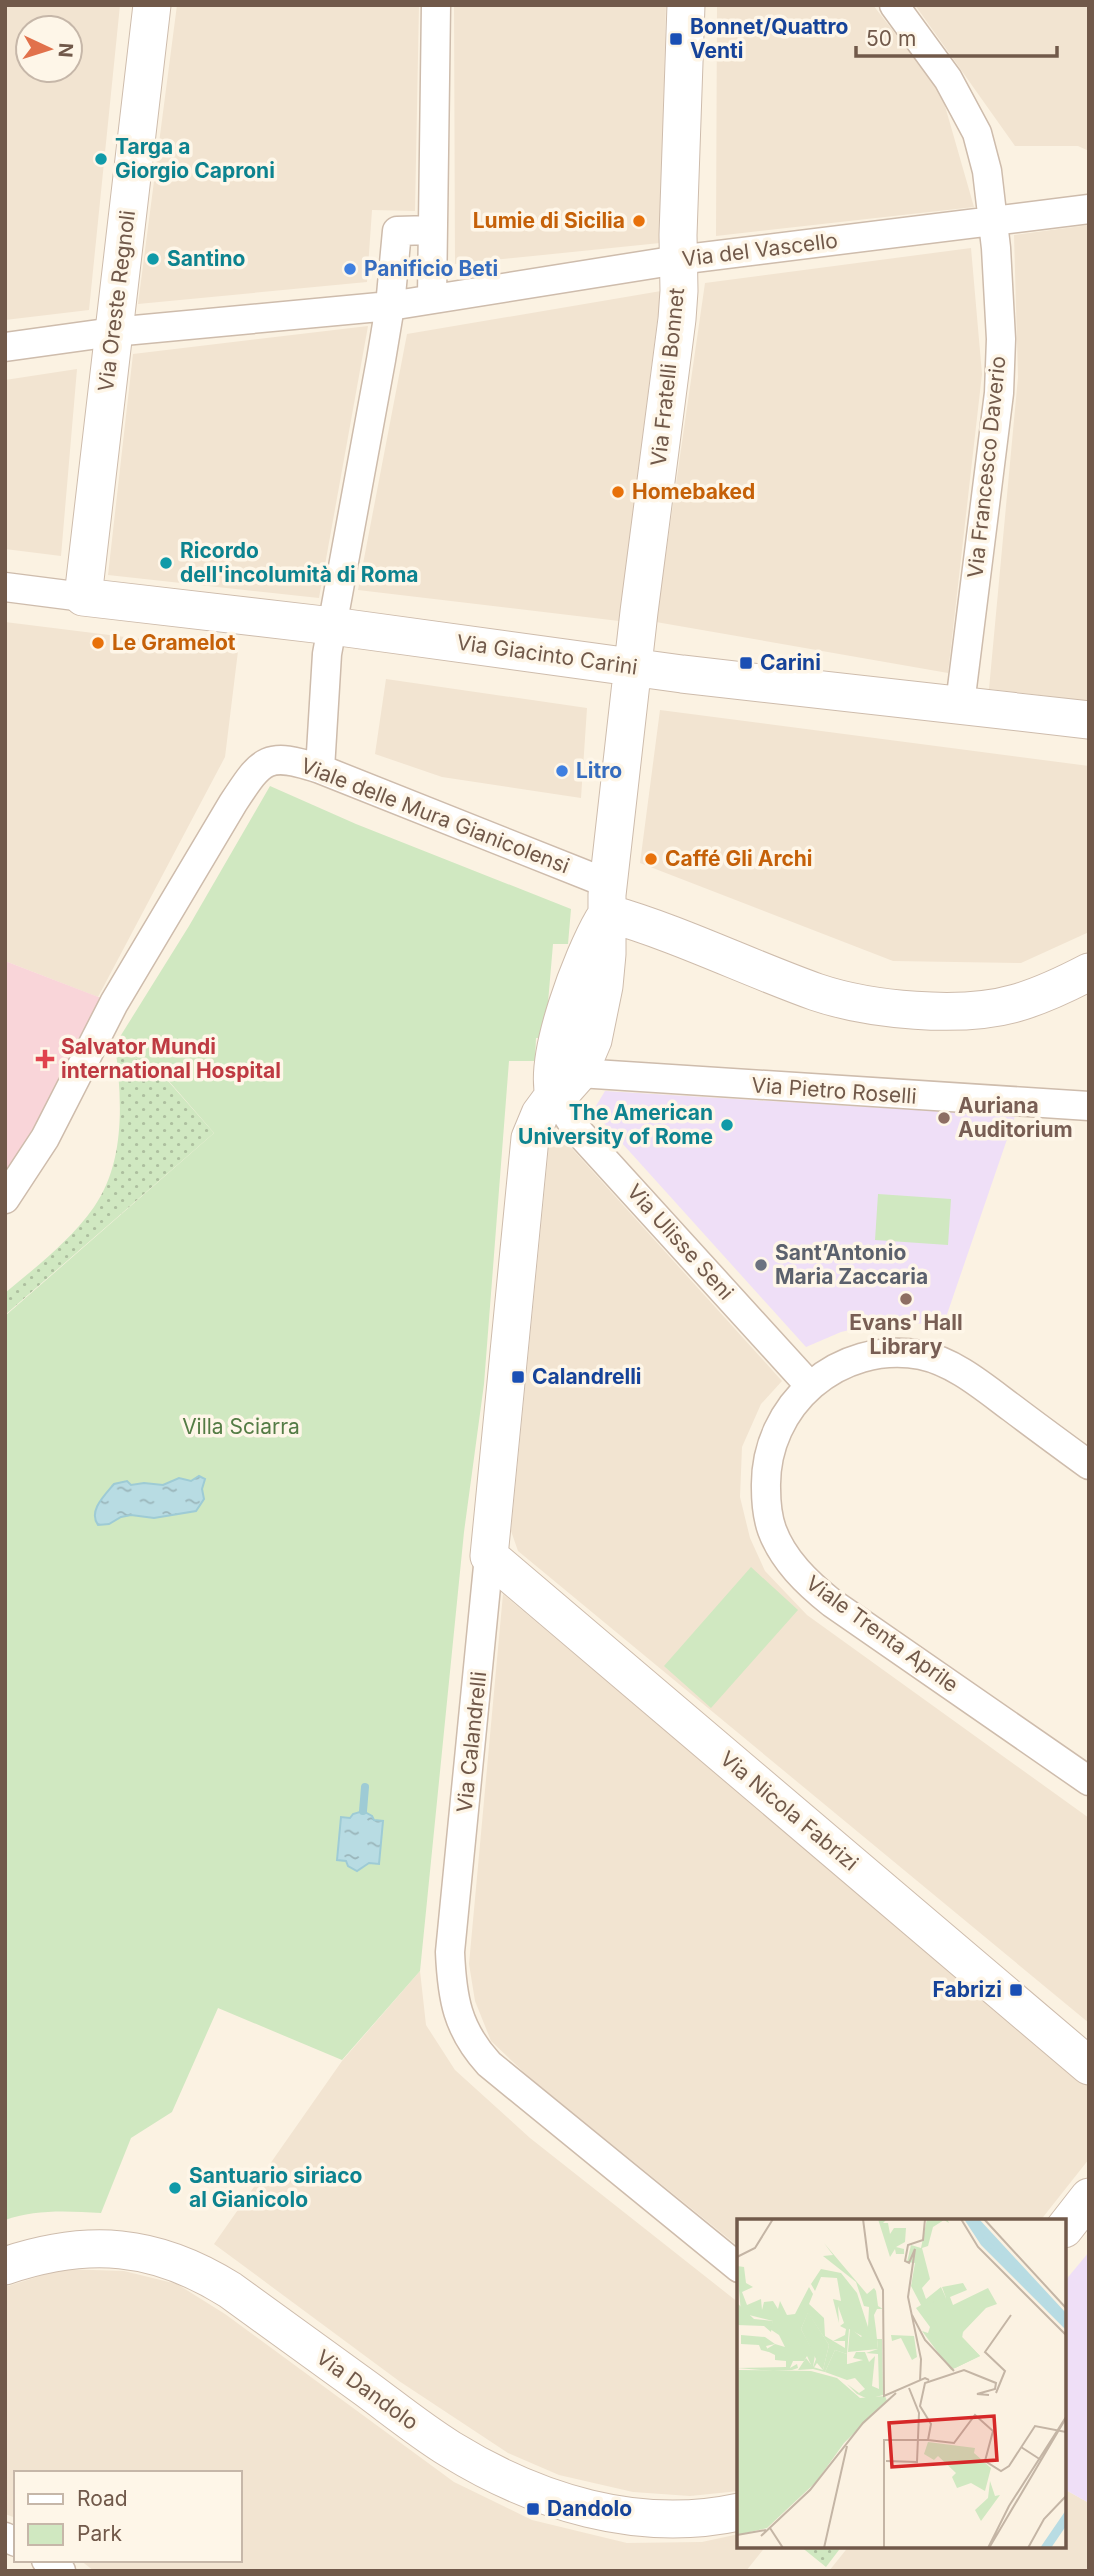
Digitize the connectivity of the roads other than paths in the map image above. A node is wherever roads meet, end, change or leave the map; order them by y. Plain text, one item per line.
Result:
1 (152, 5) edge
2 (436, 5) edge
3 (686, 5) edge
4 (894, 5) edge
5 (1089, 209) edge
6 (993, 222) junction
7 (432, 230) junction
8 (678, 260) junction
9 (432, 298) junction
10 (390, 306) junction
11 (113, 332) junction
12 (5, 347) edge
13 (5, 587) edge
14 (83, 597) junction
15 (332, 626) junction
16 (633, 667) junction
17 (960, 704) junction
18 (1089, 720) edge
19 (320, 769) junction
20 (608, 899) junction
21 (1089, 972) edge
22 (566, 1084) junction
23 (1089, 1106) edge
24 (5, 1199) edge
25 (810, 1386) junction
26 (1089, 1465) edge
27 (489, 1556) junction
28 (1089, 1781) edge
29 (1089, 2066) edge
30 (1089, 2197) edge
31 (1066, 2226) edge
32 (5, 2266) edge
33 (737, 2266) edge
34 (737, 2512) edge

1 - 11 street, Via Oreste Regnoli
2 - 7 street
3 - 8 street, Via Fratelli Bonnet
4 - 6 street, Via Francesco Daverio
5 - 6 street, Via del Vascello
6 - 8 street, Via del Vascello
6 - 17 street, Via Francesco Daverio
7 - 9 street
7 - 10 street
8 - 9 street, Via del Vascello
8 - 16 street, Via Fratelli Bonnet
9 - 10 street, Via del Vascello
10 - 11 street
10 - 15 street
11 - 12 street
11 - 14 street, Via Oreste Regnoli
13 - 14 street, Via Giacinto Carini
14 - 15 street, Via Giacinto Carini
15 - 16 street, Via Giacinto Carini
15 - 19 street
16 - 17 street, Via Giacinto Carini
16 - 20 street, Via Fratelli Bonnet
17 - 18 street, Via Giacinto Carini
19 - 20 street, Viale delle Mura Gianicolensi
19 - 24 street, Viale delle Mura Gianicolensi
20 - 21 street, Viale delle Mura Gianicolensi
20 - 22 street
22 - 23 street, Via Pietro Roselli
22 - 25 street, Via Ulisse Seni
22 - 27 street, Via Calandrelli
25 - 26 street, Viale Trenta Aprile
25 - 28 street, Viale Trenta Aprile
27 - 29 street, Via Nicola Fabrizi
27 - 33 street, Via Calandrelli
30 - 31 street
32 - 34 street, Via Dandolo

